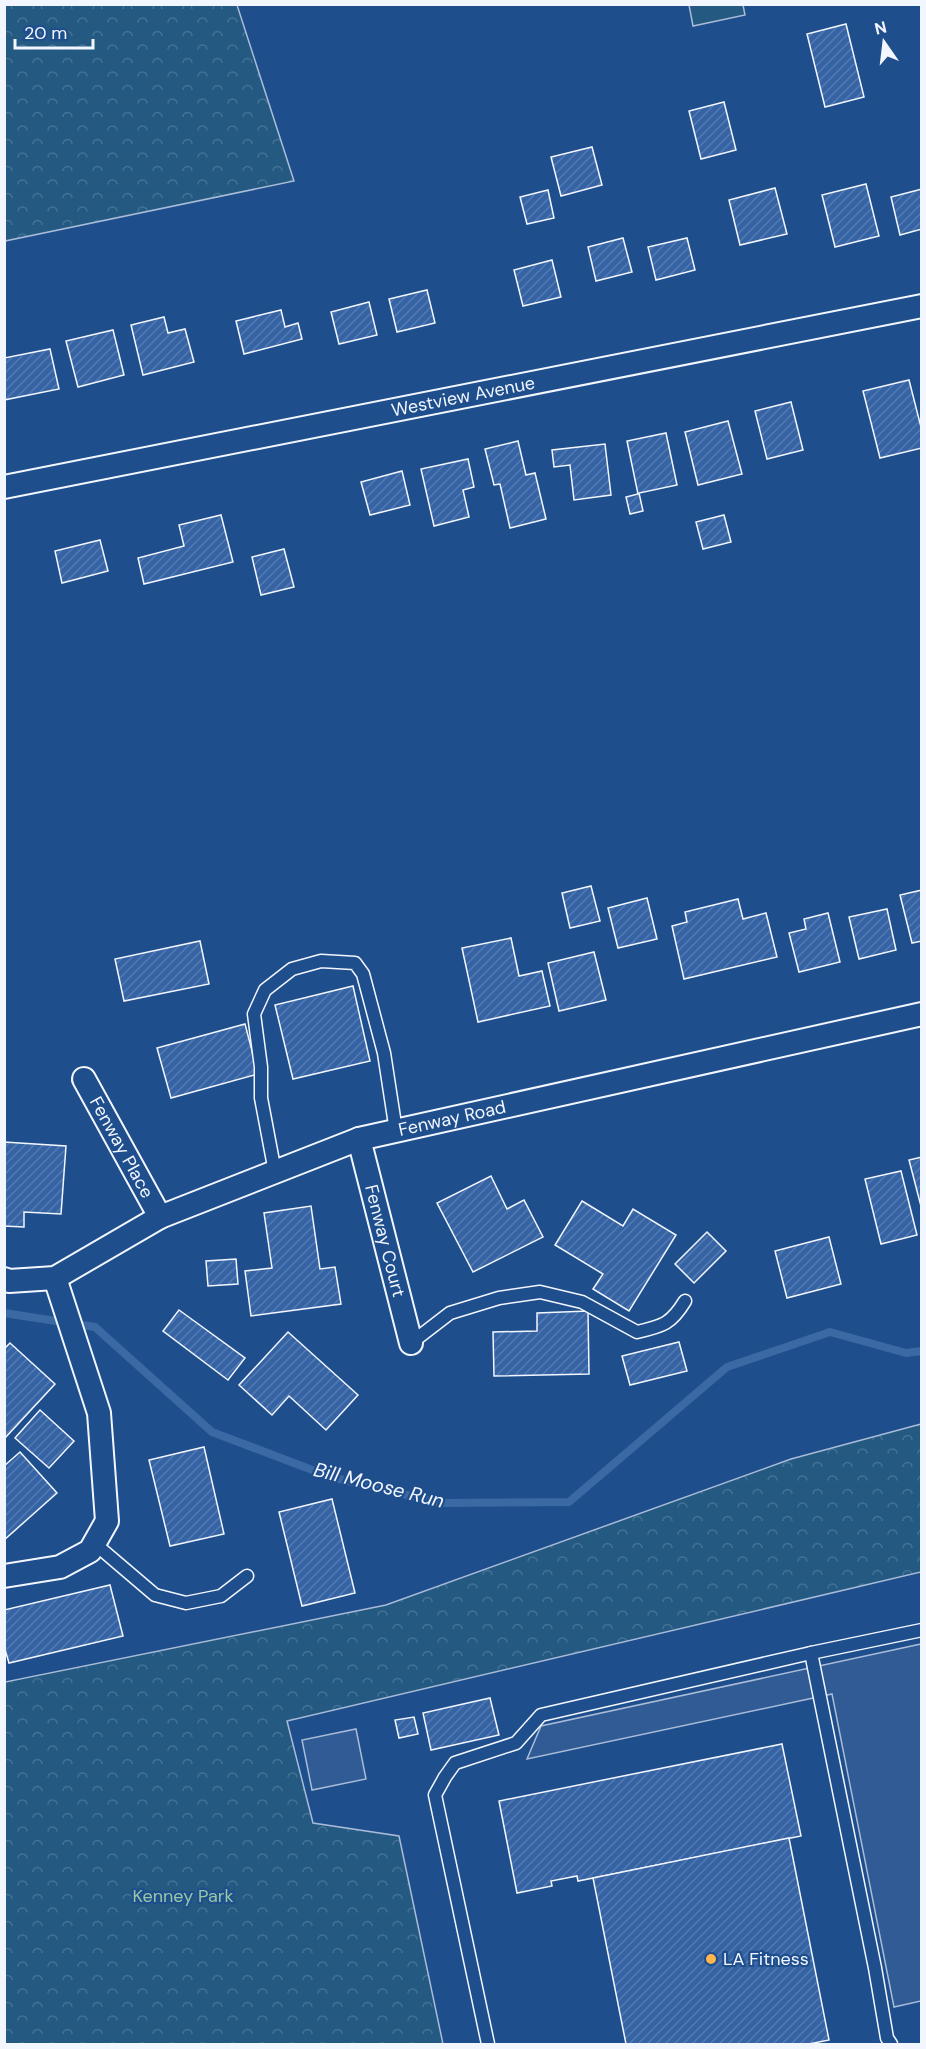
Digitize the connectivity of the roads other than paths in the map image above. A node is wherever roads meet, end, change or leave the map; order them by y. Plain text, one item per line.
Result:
1 (921, 306) edge
2 (4, 487) edge
3 (921, 1014) edge
4 (84, 1079) dead end
5 (396, 1131) junction
6 (359, 1139) junction
7 (275, 1172) junction
8 (160, 1216) junction
9 (55, 1278) junction
10 (4, 1279) edge
11 (685, 1301) dead end
12 (411, 1343) joint
13 (94, 1543) junction
14 (4, 1576) edge
15 (247, 1576) dead end
16 (921, 1630) edge
17 (811, 1653) junction
18 (488, 2044) edge
19 (891, 2044) edge

1 - 2 street, Westview Avenue
3 - 5 street, Fenway Road
4 - 8 street, Fenway Place
5 - 6 street, Fenway Road
5 - 7 lane
6 - 7 street, Fenway Road
6 - 12 street, Fenway Court
7 - 8 street, Fenway Road
8 - 9 street, Fenway Road
9 - 10 street, Fenway Road
9 - 13 street
11 - 12 lane
13 - 14 street
13 - 15 lane
16 - 17 lane
17 - 18 lane
17 - 19 lane

